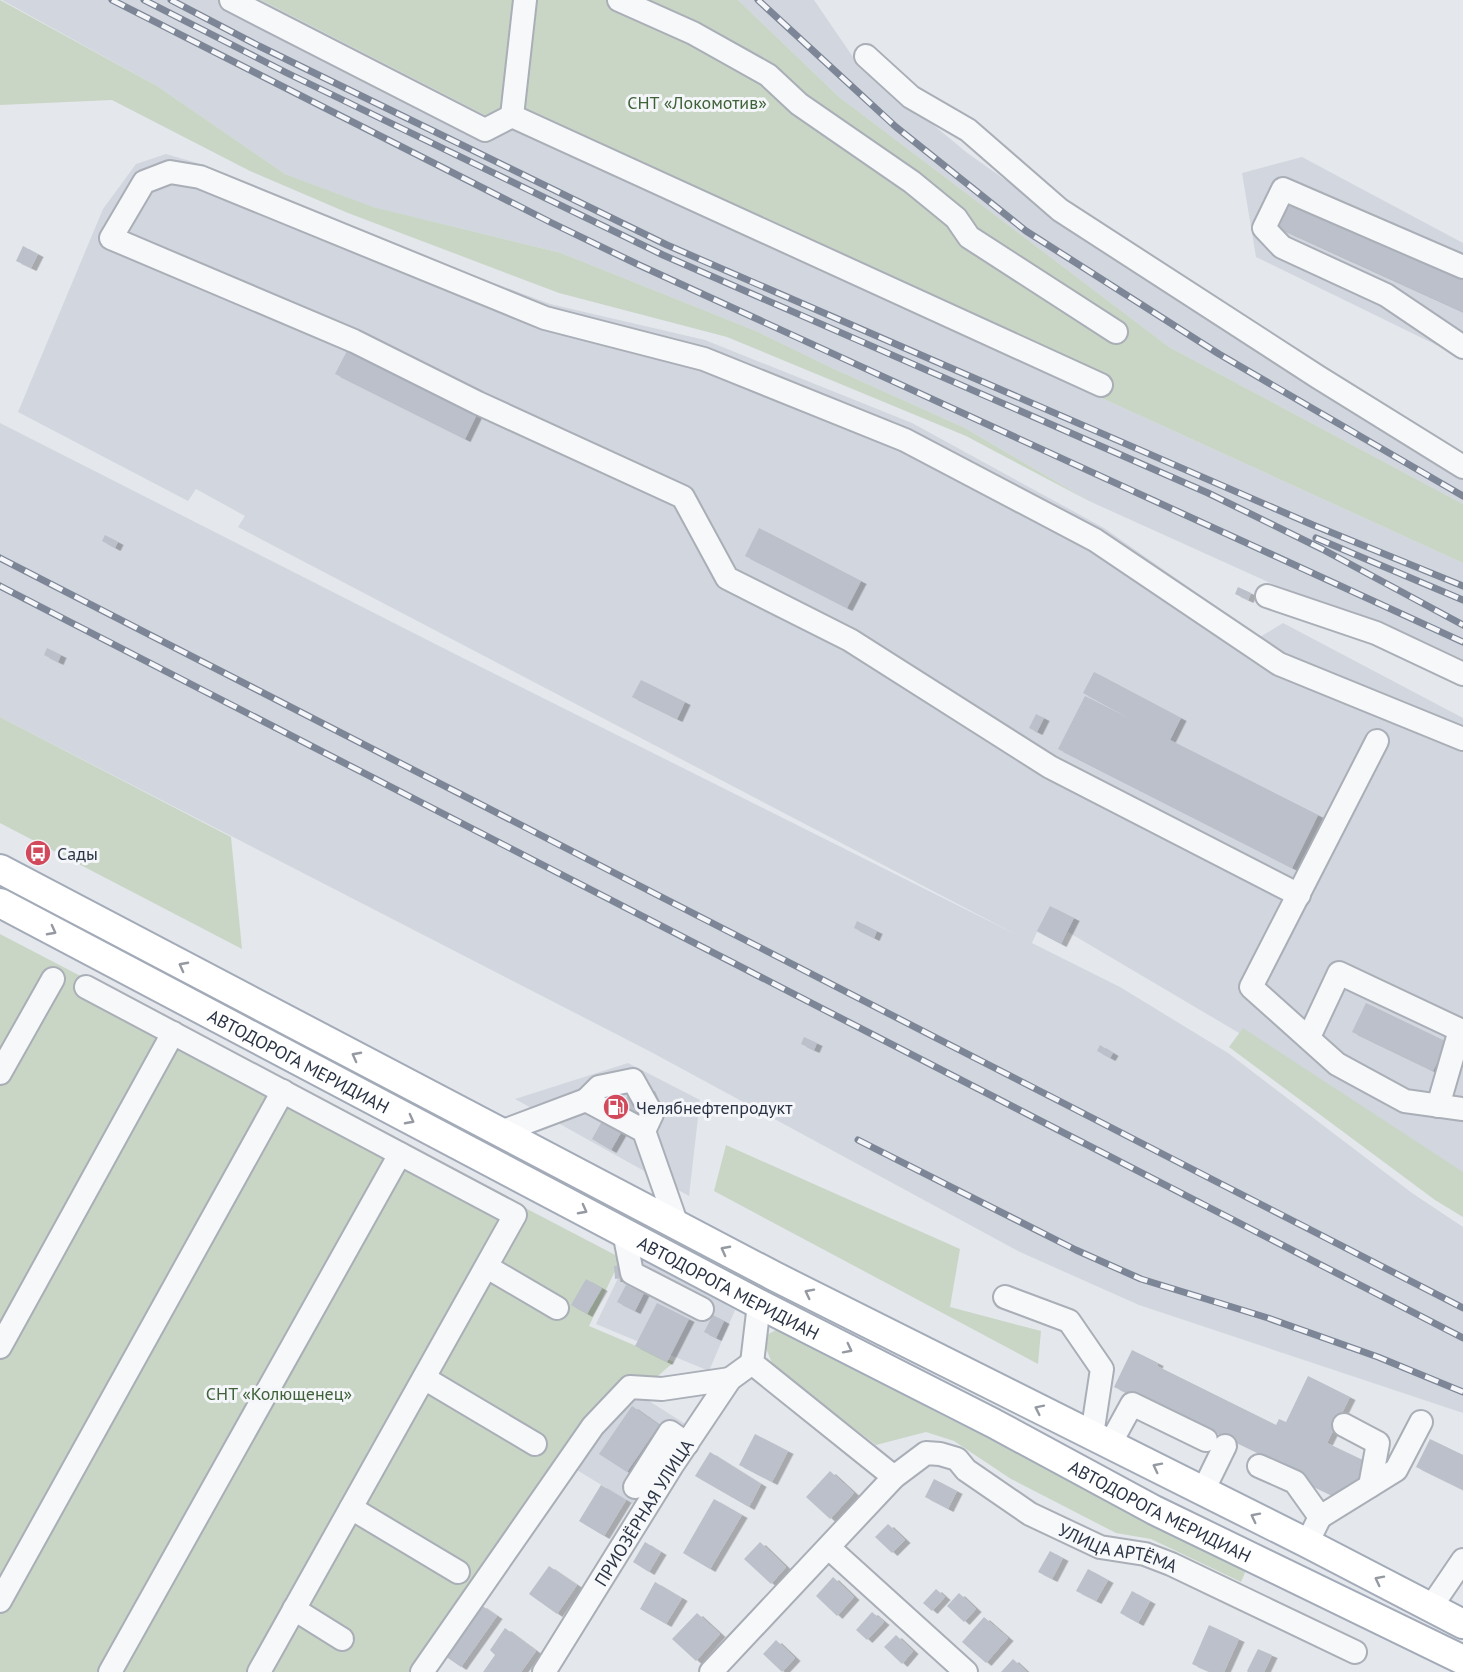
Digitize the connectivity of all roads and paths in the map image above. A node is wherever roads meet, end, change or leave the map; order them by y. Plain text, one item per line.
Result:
1 (231, 0) edge
2 (525, 0) edge
3 (619, 0) edge
4 (866, 56) dead end
5 (512, 116) junction
6 (1463, 267) edge
7 (1116, 332) dead end
8 (1463, 347) edge
9 (1101, 385) dead end
10 (1463, 467) edge
11 (1267, 596) dead end
12 (1463, 674) edge
13 (1463, 739) edge
14 (1377, 741) dead end
15 (0, 869) edge
16 (1299, 895) junction
17 (0, 903) edge
18 (53, 979) dead end
19 (86, 987) dead end
20 (173, 1033) junction
21 (1309, 1037) junction
22 (0, 1073) edge
23 (283, 1091) junction
24 (586, 1100) junction
25 (1438, 1106) junction
26 (1463, 1109) edge
27 (644, 1131) junction
28 (501, 1132) junction
29 (400, 1154) junction
30 (677, 1225) junction
31 (624, 1232) junction
32 (487, 1267) junction
33 (774, 1276) junction
34 (1005, 1297) dead end
35 (759, 1304) junction
36 (557, 1308) dead end
37 (702, 1310) dead end
38 (0, 1347) edge
39 (752, 1363) junction
40 (424, 1378) junction
41 (730, 1379) junction
42 (1421, 1422) dead end
43 (1344, 1425) dead end
44 (1101, 1440) junction
45 (535, 1444) dead end
46 (687, 1444) junction
47 (1259, 1466) dead end
48 (894, 1477) junction
49 (635, 1486) dead end
50 (1370, 1486) junction
51 (1203, 1491) junction
52 (351, 1508) junction
53 (1320, 1517) junction
54 (1307, 1543) junction
55 (829, 1548) junction
56 (1463, 1560) edge
57 (458, 1572) dead end
58 (0, 1601) edge
59 (1431, 1607) junction
60 (294, 1609) junction
61 (1463, 1624) edge
62 (342, 1639) dead end
63 (1355, 1652) dead end
64 (1463, 1660) edge
65 (110, 1672) edge
66 (259, 1672) edge
67 (422, 1672) edge
68 (544, 1672) edge
69 (711, 1672) edge
70 (966, 1672) edge

1 - 5 street
2 - 5 street
3 - 7 street
4 - 10 street
5 - 9 street
6 - 8 street
11 - 12 street
13 - 16 street
14 - 16 street
28 -> 15 main road, АВТОДОРОГА МЕРИДИАН
16 - 21 street
17 -> 31 main road, АВТОДОРОГА МЕРИДИАН
18 - 22 street
19 - 20 street
20 - 23 street
20 - 38 street
21 - 25 street
21 - 25 street
23 - 29 street
23 - 58 street
24 - 27 street
24 - 27 street
24 - 28 street
25 - 26 street
27 - 30 street
28 - 30 main road, АВТОДОРОГА МЕРИДИАН
29 - 32 street
29 - 65 street
33 -> 30 main road, АВТОДОРОГА МЕРИДИАН
31 - 35 main road, АВТОДОРОГА МЕРИДИАН
31 - 37 street
32 - 36 street
32 - 40 street
33 - 35 main road
44 -> 33 main road, АВТОДОРОГА МЕРИДИАН
34 - 44 street
35 - 39 street
35 -> 64 main road, АВТОДОРОГА МЕРИДИАН
39 - 41 street, ПРИОЗЁРНАЯ УЛИЦА
39 - 48 street
40 - 45 street
40 - 52 street
41 - 46 street, ПРИОЗЁРНАЯ УЛИЦА
41 - 67 street
42 - 50 street
43 - 50 street
51 -> 44 main road, АВТОДОРОГА МЕРИДИАН
44 - 51 street
46 - 49 street
46 - 68 street, ПРИОЗЁРНАЯ УЛИЦА
47 - 53 street
48 - 55 street, УЛИЦА АРТЁМА
48 - 63 street, УЛИЦА АРТЁМА
50 - 53 street
54 -> 51 main road, АВТОДОРОГА МЕРИДИАН
52 - 57 street
52 - 60 street
53 - 54 street
59 -> 54 main road, АВТОДОРОГА МЕРИДИАН
55 - 69 street, УЛИЦА АРТЁМА
55 - 70 street
56 - 59 street
59 - 61 main road, АВТОДОРОГА МЕРИДИАН
60 - 62 street
60 - 66 street

